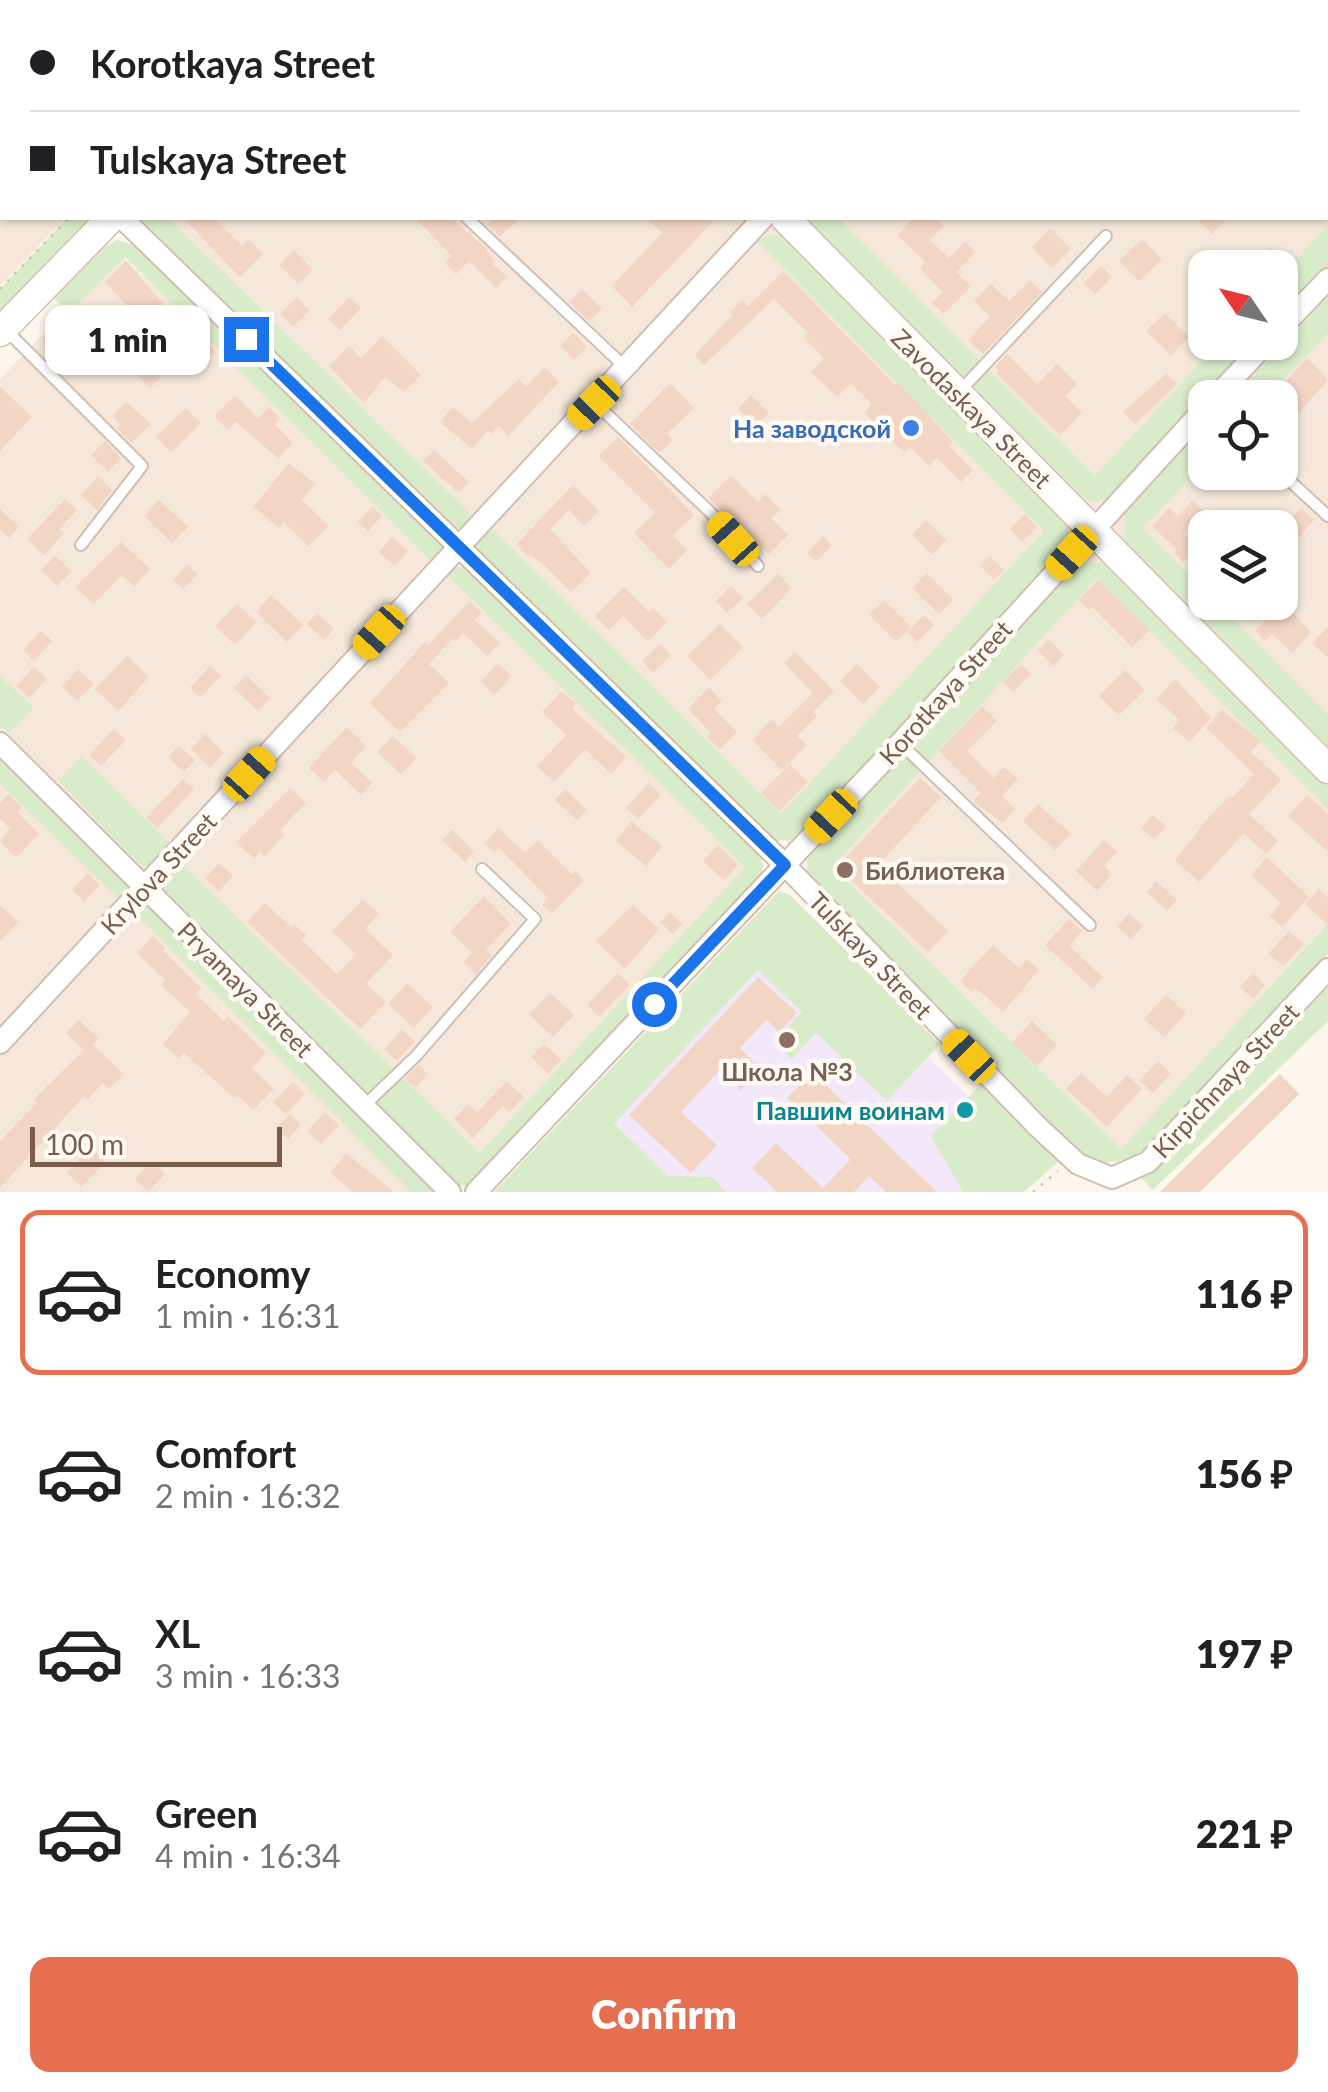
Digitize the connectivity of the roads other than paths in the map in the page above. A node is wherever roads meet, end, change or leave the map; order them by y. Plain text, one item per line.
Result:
1 (108, 220) edge
2 (124, 220) edge
3 (470, 220) edge
4 (761, 220) edge
5 (786, 220) edge
6 (1106, 236) dead end
7 (1328, 279) edge
8 (1298, 310) edge
9 (2, 330) edge
10 (1251, 360) edge
11 (626, 368) junction
12 (1232, 380) edge
13 (958, 392) junction
14 (594, 403) junction
15 (1188, 427) edge
16 (1298, 488) edge
17 (1328, 516) edge
18 (1093, 531) junction
19 (81, 546) dead end
20 (457, 546) junction
21 (758, 566) dead end
22 (0, 743) edge
23 (900, 743) junction
24 (1328, 769) edge
25 (785, 865) junction
26 (482, 869) dead end
27 (145, 888) junction
28 (1090, 926) dead end
29 (1328, 969) edge
30 (0, 1043) edge
31 (364, 1106) junction
32 (1112, 1178) joint
33 (450, 1192) edge
34 (476, 1192) edge

1 - 9 main road
2 - 20 street, Tulskaya Street
3 - 11 lane
4 - 11 street, Krylova Street
5 - 13 main road, Zavodaskaya Street
6 - 13 lane
7 - 8 street
9 - 19 lane
10 - 12 street
11 - 14 street, Krylova Street
13 - 18 main road, Zavodaskaya Street
14 - 20 street, Krylova Street
14 - 21 lane
15 - 18 street, Korotkaya Street
16 - 17 lane
18 - 23 street, Korotkaya Street
18 - 24 main road, Zavodaskaya Street
20 - 25 street, Tulskaya Street
20 - 27 street, Krylova Street
22 - 27 street, Pryamaya Street
23 - 25 street, Korotkaya Street
23 - 28 lane
25 - 32 street, Tulskaya Street
25 - 34 street, Korotkaya Street
26 - 31 lane
27 - 30 street, Krylova Street
27 - 31 street, Pryamaya Street
29 - 32 street, Kirpichnaya Street
31 - 33 street, Pryamaya Street

